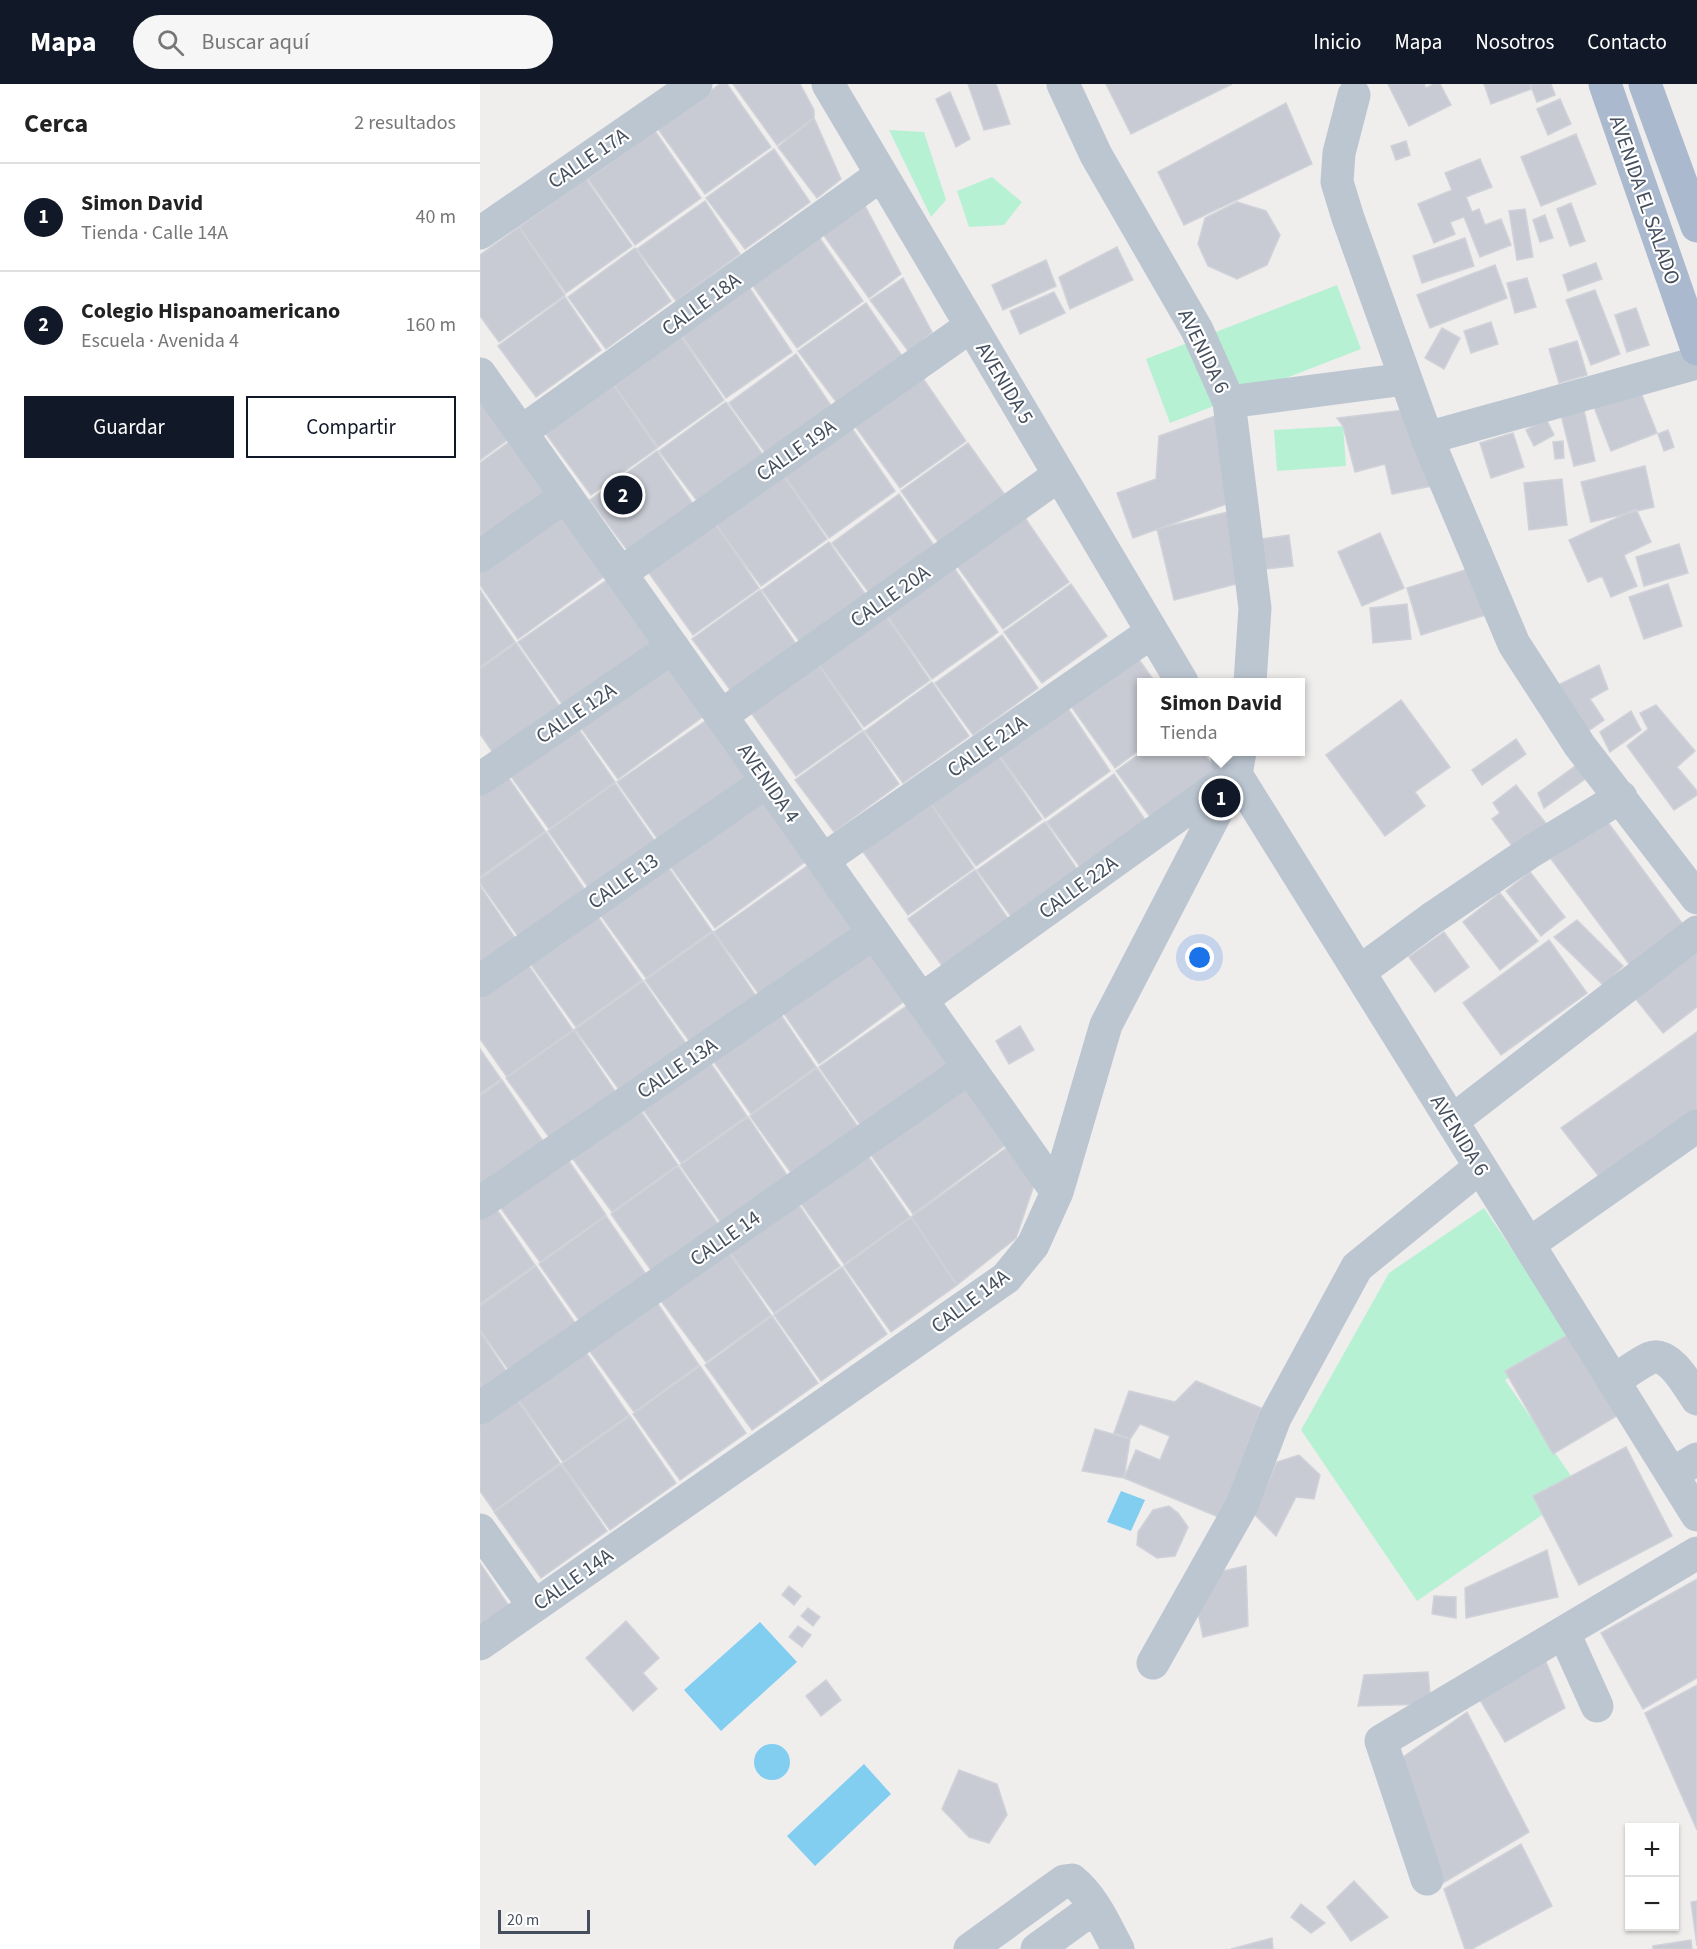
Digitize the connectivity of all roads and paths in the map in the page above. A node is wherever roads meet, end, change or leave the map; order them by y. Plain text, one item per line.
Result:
1 (696, 84) edge
2 (828, 84) edge
3 (1063, 84) edge
4 (1605, 84) edge
5 (1645, 84) edge
6 (1354, 95) dead end
7 (881, 175) junction
8 (1697, 226) edge
9 (480, 232) edge
10 (971, 327) junction
11 (1697, 349) edge
12 (1697, 363) edge
13 (480, 374) edge
14 (1405, 379) junction
15 (1229, 402) junction
16 (521, 432) junction
17 (1427, 438) junction
18 (1059, 475) junction
19 (566, 496) junction
20 (480, 556) edge
21 (621, 573) junction
22 (1152, 632) junction
23 (673, 647) junction
24 (1180, 678) edge
25 (1250, 678) edge
26 (721, 716) junction
27 (1232, 759) edge
28 (480, 779) edge
29 (767, 781) junction
30 (1620, 797) junction
31 (823, 860) junction
32 (1697, 898) edge
33 (1697, 932) edge
34 (874, 933) junction
35 (1359, 972) junction
36 (480, 981) edge
37 (921, 1000) junction
38 (969, 1068) junction
39 (1452, 1121) junction
40 (1697, 1126) edge
41 (1480, 1167) junction
42 (1057, 1192) junction
43 (480, 1203) edge
44 (1529, 1244) junction
45 (1613, 1381) junction
46 (1697, 1399) edge
47 (480, 1408) edge
48 (1684, 1467) edge
49 (1697, 1515) edge
50 (480, 1530) edge
51 (1697, 1553) edge
52 (534, 1606) junction
53 (1564, 1633) junction
54 (480, 1644) edge
55 (1153, 1663) dead end
56 (1597, 1707) dead end
57 (1427, 1879) dead end
58 (1095, 1907) junction
59 (970, 1949) edge
60 (1037, 1949) edge
61 (1118, 1949) edge

1 - 9 street, CALLE 17A
2 - 7 street, AVENIDA 5
3 - 15 street, AVENIDA 6
4 - 11 main road, AVENIDA EL SALADO
5 - 8 main road, AVENIDA EL SALADO
6 - 14 street
7 - 10 street, AVENIDA 5
7 - 16 street, CALLE 18A
10 - 18 street, AVENIDA 5
10 - 21 street, CALLE 19A
12 - 17 street
13 - 16 street, AVENIDA 4
14 - 15 street
14 - 17 street
15 - 25 street, AVENIDA 6
16 - 19 street, AVENIDA 4
17 - 30 street
18 - 22 street, AVENIDA 5
18 - 26 street, CALLE 20A
19 - 20 street
19 - 21 street, AVENIDA 4
21 - 23 street, AVENIDA 4
22 - 24 street, AVENIDA 5
22 - 31 street, CALLE 21A
23 - 26 street, AVENIDA 4
23 - 28 street, CALLE 12A
26 - 29 street, AVENIDA 4
27 - 35 street, AVENIDA 6
27 - 37 street, CALLE 22A
27 - 42 street, CALLE 14A
29 - 31 street, AVENIDA 4
29 - 36 street, CALLE 13
30 - 32 street
30 - 35 street
31 - 34 street, AVENIDA 4
33 - 39 street
34 - 37 street, AVENIDA 4
34 - 43 street, CALLE 13A
35 - 39 street, AVENIDA 6
37 - 38 street, AVENIDA 4
38 - 42 street, AVENIDA 4
38 - 47 street, CALLE 14
39 - 41 street, AVENIDA 6
40 - 44 street
41 - 44 street, AVENIDA 6
41 - 55 street
42 - 52 street, CALLE 14A
44 - 45 street, AVENIDA 6
45 - 46 street
45 - 48 street, AVENIDA 6
48 - 49 street, AVENIDA 6
50 - 52 street
51 - 53 street
52 - 54 street, CALLE 14A
53 - 56 street
53 - 57 street
58 - 59 street
58 - 60 street
58 - 61 street

